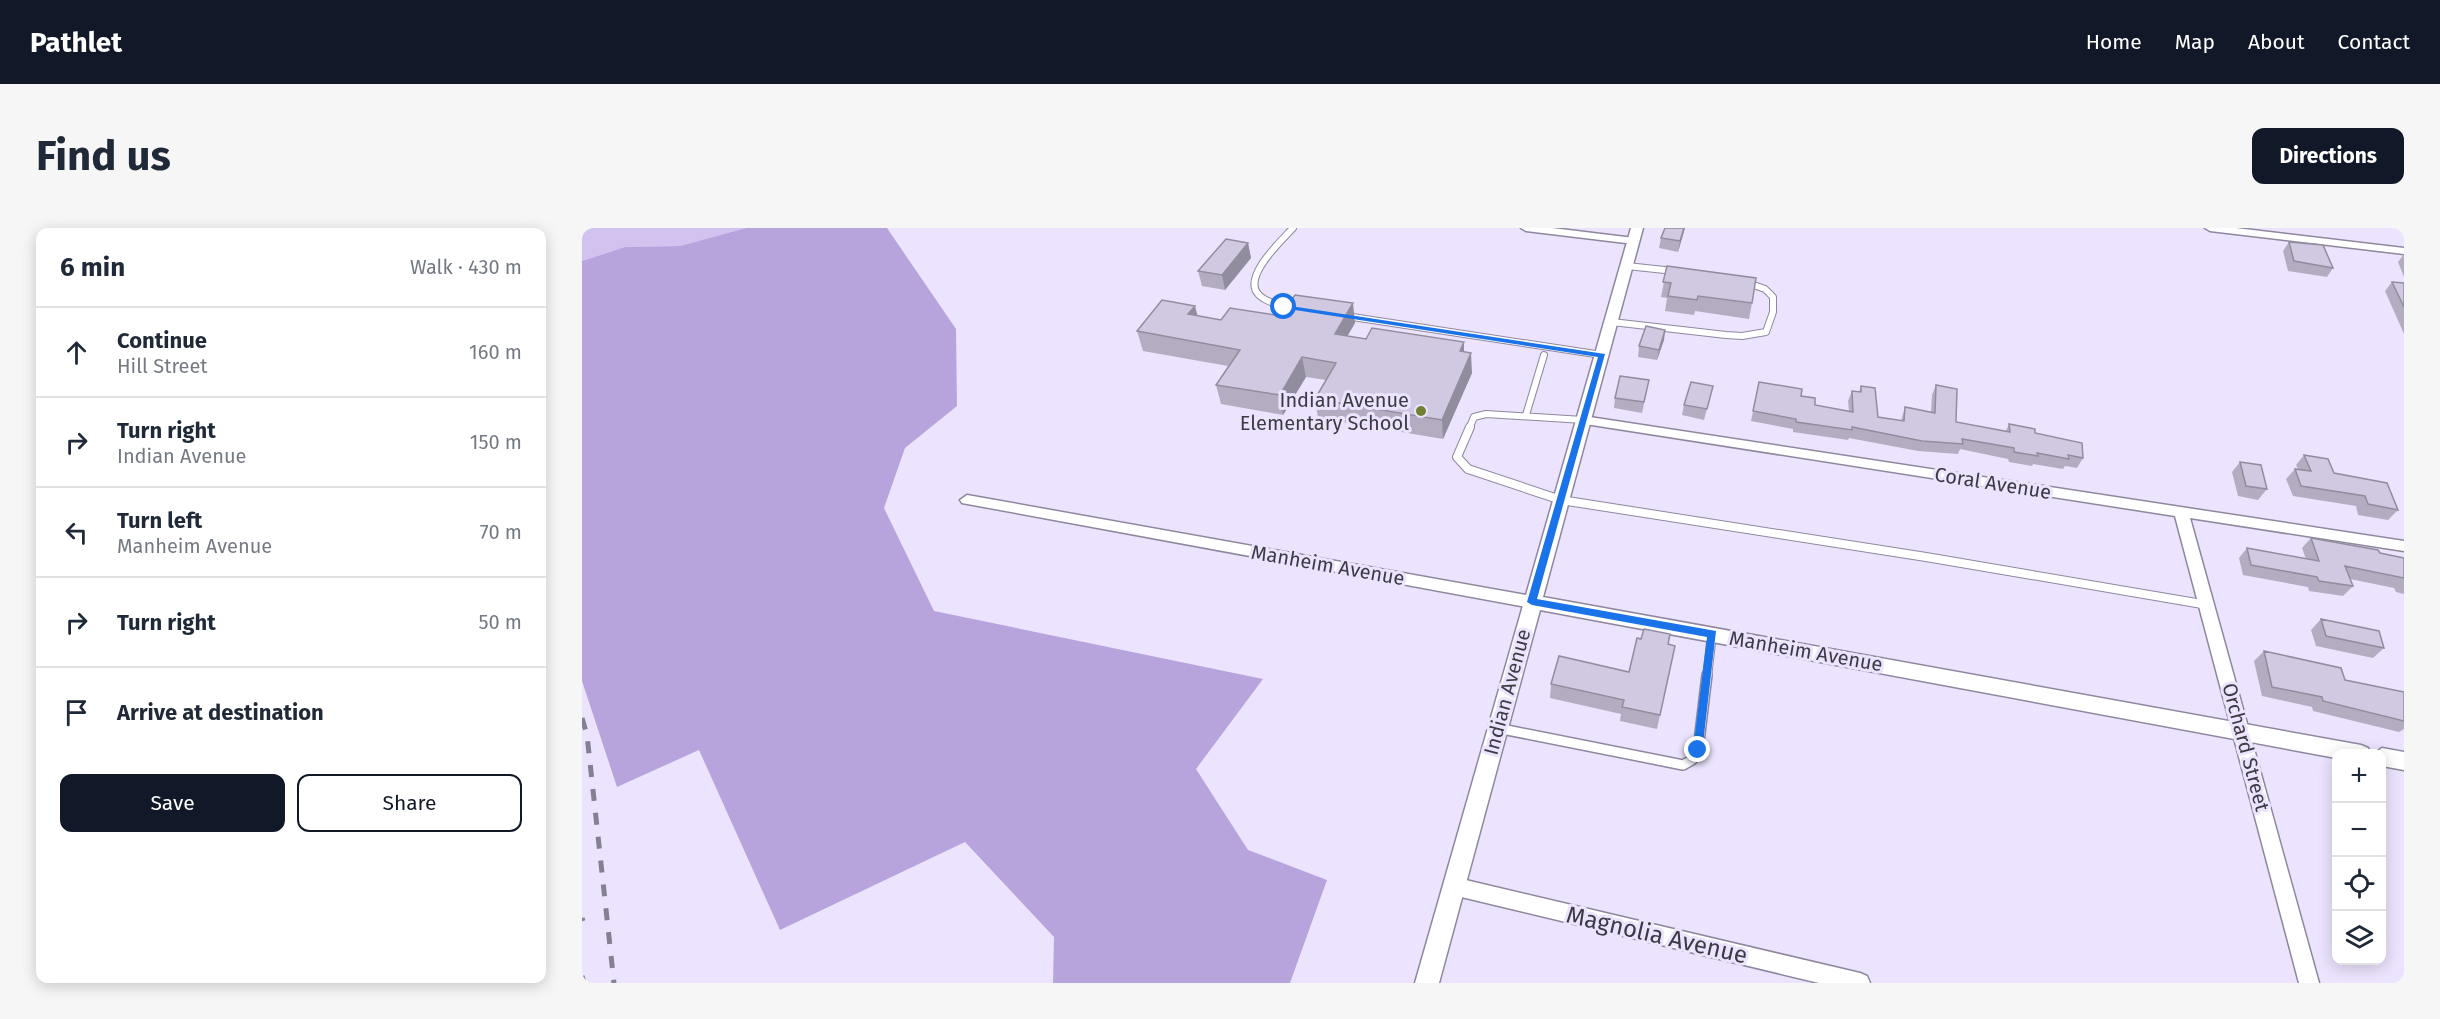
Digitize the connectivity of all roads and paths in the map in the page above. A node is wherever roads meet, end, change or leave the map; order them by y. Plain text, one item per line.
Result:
1 (1293, 228) edge
2 (1526, 228) edge
3 (2210, 228) edge
4 (1636, 235) edge
5 (2404, 251) edge
6 (1627, 266) junction
7 (1686, 273) edge
8 (1734, 280) edge
9 (1308, 310) edge
10 (1343, 316) edge
11 (1612, 322) junction
12 (1544, 355) dead end
13 (1602, 355) junction
14 (1526, 415) junction
15 (1583, 420) junction
16 (967, 500) dead end
17 (1561, 500) junction
18 (2181, 511) junction
19 (2404, 546) edge
20 (1532, 602) junction
21 (2208, 605) junction
22 (1712, 634) junction
23 (1497, 728) junction
24 (2241, 731) junction
25 (2339, 749) edge
26 (2386, 758) edge
27 (2404, 762) edge
28 (1454, 886) junction
29 (1427, 983) edge
30 (1860, 983) edge
31 (2309, 983) edge

1 - 9 lane
2 - 4 street
3 - 5 street
4 - 6 street, Indian Avenue
6 - 7 lane
6 - 11 street, Indian Avenue
8 - 11 lane
10 - 13 lane
11 - 13 street, Indian Avenue
12 - 14 lane
13 - 15 street, Indian Avenue
14 - 15 lane
14 - 17 lane
15 - 17 street, Indian Avenue
15 - 18 street, Coral Avenue
16 - 20 street, Manheim Avenue
17 - 20 street, Indian Avenue
17 - 21 lane
18 - 19 street, Coral Avenue
18 - 21 street, Orchard Street
20 - 22 street, Manheim Avenue
20 - 23 street, Indian Avenue
21 - 24 street, Orchard Street
22 - 23 lane
22 - 24 street, Manheim Avenue
23 - 28 street, Indian Avenue
24 - 25 street, Manheim Avenue
24 - 31 street, Orchard Street
26 - 27 street
28 - 29 street, Indian Avenue
28 - 30 street, Magnolia Avenue

